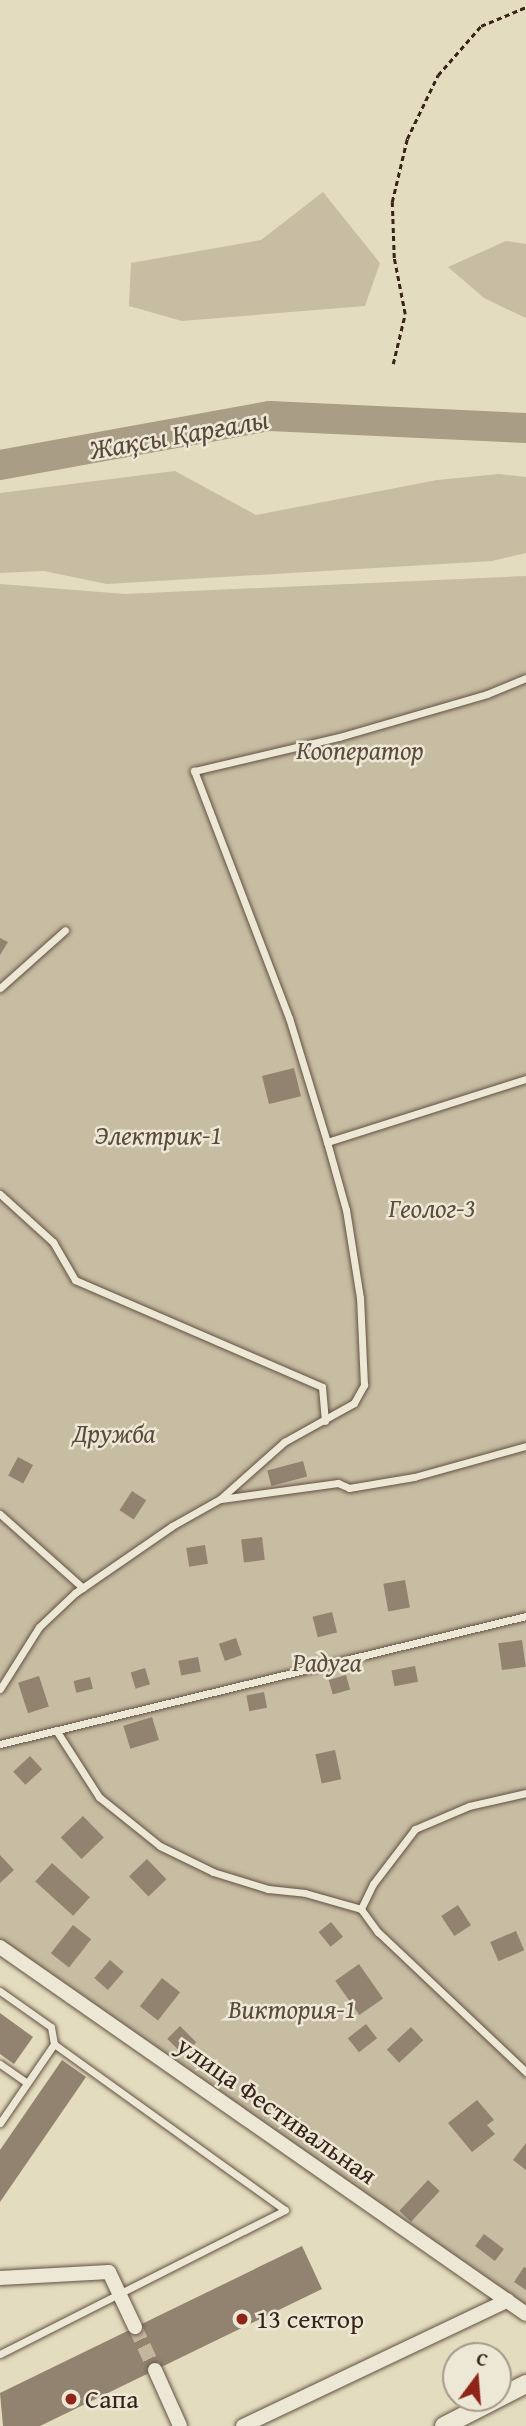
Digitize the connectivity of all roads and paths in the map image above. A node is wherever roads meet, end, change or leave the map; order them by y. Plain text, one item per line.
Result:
1 (526, 7) edge
2 (393, 364) dead end
3 (526, 678) edge
4 (65, 930) dead end
5 (0, 988) edge
6 (526, 1079) edge
7 (327, 1142) junction
8 (0, 1194) edge
9 (325, 1421) junction
10 (526, 1446) edge
11 (220, 1499) junction
12 (0, 1514) edge
13 (83, 1588) junction
14 (526, 1616) edge
15 (0, 1689) edge
16 (56, 1730) junction
17 (0, 1744) edge
18 (526, 1793) edge
19 (361, 1909) junction
20 (0, 1947) edge
21 (0, 1991) edge
22 (54, 2044) junction
23 (0, 2064) edge
24 (526, 2072) edge
25 (27, 2083) junction
26 (0, 2123) edge
27 (0, 2278) edge
28 (119, 2292) junction
29 (508, 2300) junction
30 (526, 2314) edge
31 (135, 2327) tunnel mouth
32 (0, 2354) edge
33 (155, 2370) tunnel mouth
34 (526, 2384) edge
35 (180, 2426) edge
36 (243, 2426) edge
37 (444, 2426) edge

1 - 2 path
3 - 7 lane
4 - 5 lane
6 - 7 lane
7 - 9 lane
8 - 9 lane
9 - 11 lane
10 - 11 lane
11 - 13 lane
12 - 13 lane
13 - 15 lane
14 - 16 lane
16 - 17 lane
16 - 19 lane
18 - 19 lane
19 - 24 lane
20 - 29 street, улица Фестивальная
21 - 22 lane
22 - 25 lane
22 - 28 lane
23 - 25 lane
25 - 26 lane
27 - 28 street
28 - 31 street
28 - 32 lane
29 - 30 street, улица Фестивальная
29 - 36 street
33 - 35 street
34 - 37 street

